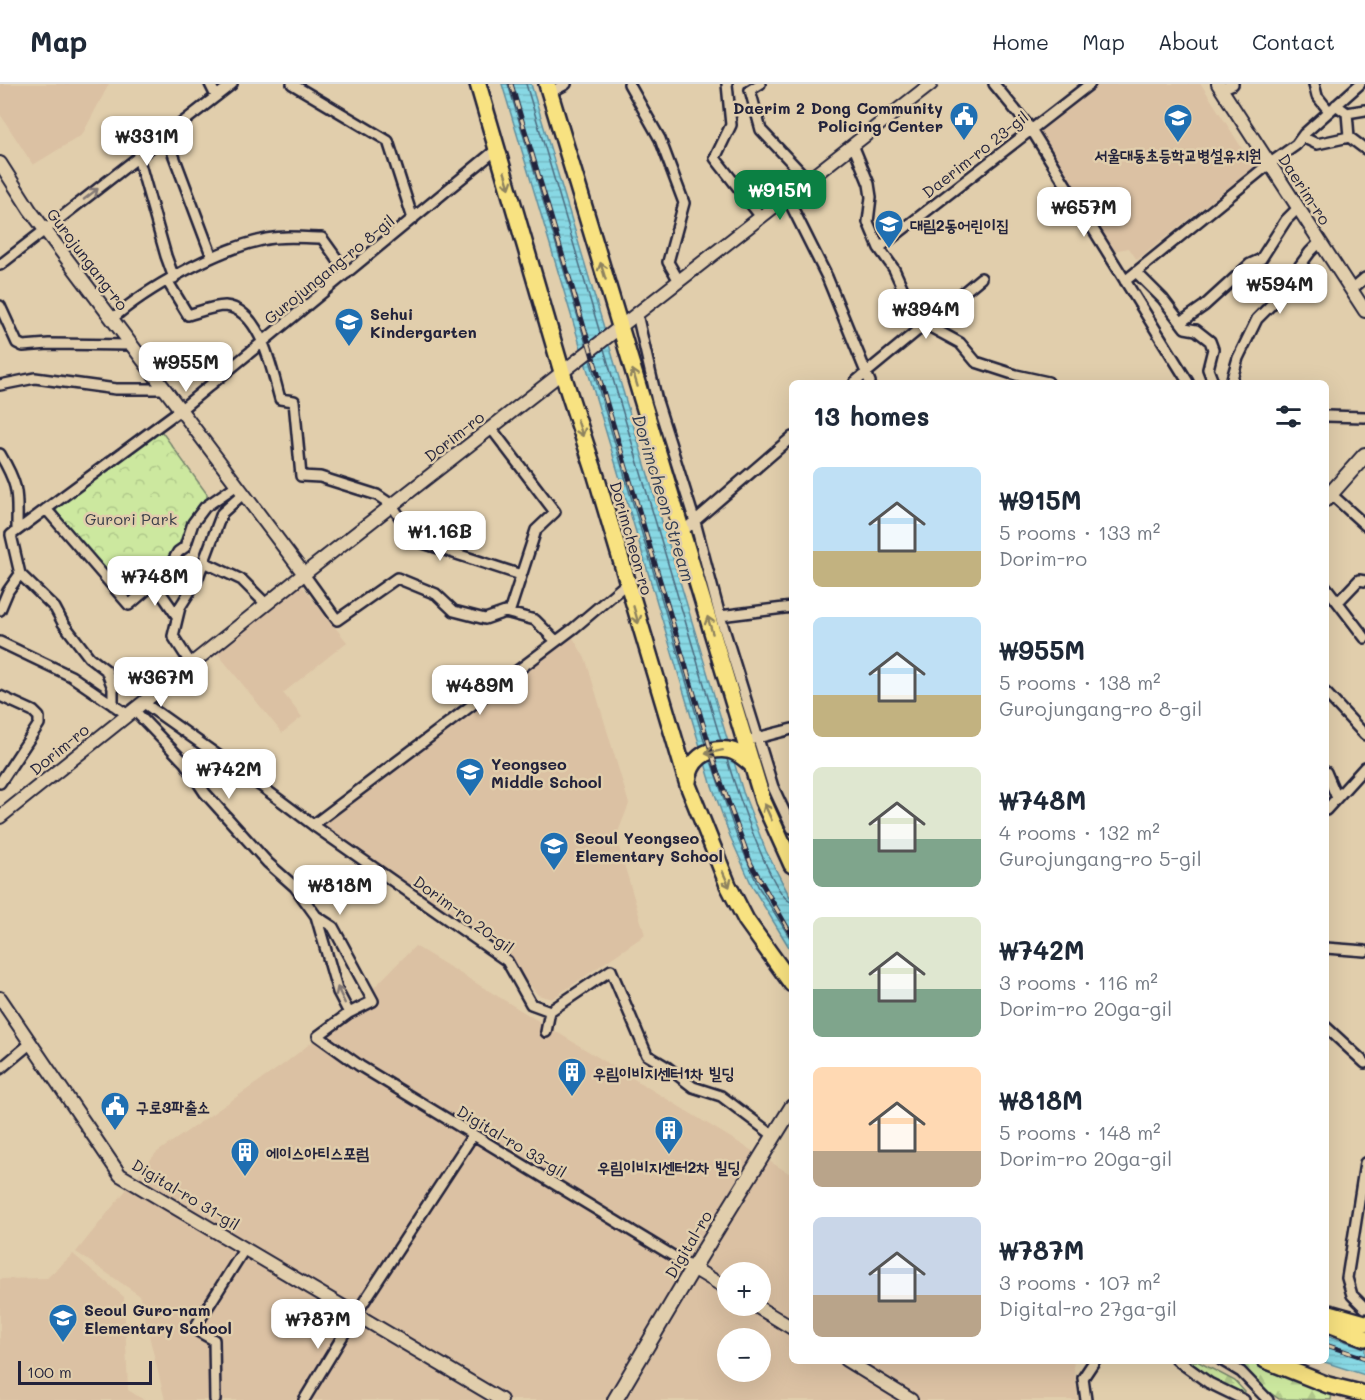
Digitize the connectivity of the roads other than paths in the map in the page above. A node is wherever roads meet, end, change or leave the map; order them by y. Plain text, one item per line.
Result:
1 (210, 84) edge
2 (232, 84) edge
3 (292, 84) edge
4 (478, 84) edge
5 (566, 84) edge
6 (629, 84) edge
7 (727, 84) edge
8 (760, 84) edge
9 (931, 84) edge
10 (994, 84) edge
11 (1090, 84) edge
12 (1314, 84) edge
13 (1360, 84) edge
14 (1224, 86) edge
15 (750, 87) edge
16 (548, 88) edge
17 (216, 96) junction
18 (1333, 108) junction
19 (1365, 110) edge
20 (1347, 113) junction
21 (1031, 129) junction
22 (166, 135) junction
23 (1302, 137) junction
24 (1348, 137) junction
25 (853, 145) junction
26 (497, 149) junction
27 (1365, 149) edge
28 (138, 157) junction
29 (1269, 164) junction
30 (1, 168) edge
31 (808, 180) junction
32 (787, 197) junction
33 (1298, 208) junction
34 (761, 217) junction
35 (413, 219) junction
36 (45, 230) junction
37 (1320, 242) junction
38 (879, 248) junction
39 (212, 257) junction
40 (1, 262) edge
41 (347, 273) junction
42 (1137, 273) junction
43 (981, 278) dead end
44 (1365, 278) edge
45 (171, 280) junction
46 (679, 281) junction
47 (1125, 281) junction
48 (1351, 290) junction
49 (0, 306) edge
50 (1365, 311) edge
51 (637, 314) junction
52 (112, 319) junction
53 (1181, 322) junction
54 (925, 324) junction
55 (616, 331) junction
56 (264, 342) junction
57 (132, 345) junction
58 (565, 370) junction
59 (867, 372) junction
60 (1185, 379) edge
61 (857, 380) edge
62 (869, 380) edge
63 (1039, 380) edge
64 (1212, 380) edge
65 (1232, 380) edge
66 (0, 385) edge
67 (165, 389) junction
68 (180, 410) junction
69 (1329, 416) edge
70 (1365, 417) edge
71 (491, 428) junction
72 (789, 440) edge
73 (0, 454) edge
74 (1365, 455) edge
75 (240, 490) junction
76 (1329, 495) edge
77 (1329, 497) edge
78 (392, 505) junction
79 (46, 509) junction
80 (695, 522) junction
81 (1365, 525) edge
82 (17, 530) junction
83 (682, 532) junction
84 (204, 562) junction
85 (20, 574) junction
86 (304, 574) junction
87 (521, 575) junction
88 (1362, 581) edge
89 (154, 583) junction
90 (627, 583) junction
91 (1329, 591) edge
92 (1338, 602) junction
93 (266, 604) junction
94 (789, 608) edge
95 (0, 610) edge
96 (509, 613) junction
97 (177, 616) junction
98 (720, 616) junction
99 (1365, 638) edge
100 (556, 641) junction
101 (0, 642) edge
102 (191, 664) junction
103 (0, 696) edge
104 (1329, 696) edge
105 (113, 705) junction
106 (135, 709) junction
107 (789, 730) edge
108 (1365, 735) edge
109 (752, 739) junction
110 (749, 762) junction
111 (1365, 767) edge
112 (688, 779) junction
113 (1329, 780) edge
114 (0, 783) edge
115 (1336, 798) junction
116 (1329, 806) edge
117 (0, 817) edge
118 (789, 822) edge
119 (313, 825) junction
120 (789, 858) edge
121 (316, 916) junction
122 (1329, 948) edge
123 (1365, 951) edge
124 (789, 980) edge
125 (0, 998) edge
126 (550, 1011) junction
127 (349, 1013) junction
128 (1329, 1031) edge
129 (546, 1032) dead end
130 (31, 1043) junction
131 (1365, 1063) edge
132 (0, 1069) edge
133 (789, 1112) edge
134 (473, 1135) junction
135 (774, 1136) junction
136 (1365, 1163) edge
137 (245, 1248) junction
138 (693, 1268) junction
139 (717, 1282) edge
140 (1355, 1298) junction
141 (1365, 1300) edge
142 (1365, 1308) edge
143 (1329, 1313) edge
144 (356, 1314) junction
145 (771, 1315) edge
146 (1365, 1323) edge
147 (1329, 1324) edge
148 (789, 1326) edge
149 (1365, 1338) edge
150 (852, 1364) edge
151 (1092, 1364) edge
152 (1182, 1364) edge
153 (1228, 1364) edge
154 (1275, 1364) edge
155 (1365, 1394) edge
156 (215, 1400) edge
157 (304, 1400) edge
158 (501, 1400) edge
159 (615, 1400) edge
160 (911, 1400) edge
161 (1086, 1400) edge
162 (1244, 1400) edge
163 (1268, 1400) edge

1 - 17 street
2 - 17 street
3 - 35 street, Gurojungang-ro 8-gil
4 - 26 main road, Dorimcheon-ro
5 - 16 street
6 - 46 street
7 - 34 street
8 - 15 street
9 - 25 street, Dorim-ro
10 - 21 street
11 - 21 street, Daerim-ro 23-gil
12 - 18 street
13 - 18 street
14 - 29 street, Daerim-ro
15 - 31 street
55 -> 16 main road
17 - 22 street
18 - 20 street
18 - 23 street
19 - 20 street
20 - 24 street
21 - 38 street, Daerim-ro 23-gil
21 - 47 street
22 - 28 street
22 - 39 street
23 - 24 street
23 - 29 street
24 - 27 street
25 - 31 street, Dorim-ro
25 - 38 street
26 - 35 street, Gurojungang-ro 8-gil
26 -> 58 main road, Dorimcheon-ro
36 -> 28 street
28 - 45 street
29 - 33 street, Daerim-ro
29 - 42 street
30 - 36 street, Gurojungang-ro
31 - 32 street, Dorim-ro
32 - 34 street, Dorim-ro
32 - 59 street
33 - 37 street, Daerim-ro
33 - 53 street
34 - 46 street, Dorim-ro
35 - 41 street, Gurojungang-ro 8-gil
36 - 40 street
36 - 52 street, Gurojungang-ro
37 - 48 street, Daerim-ro
37 - 65 street
38 - 54 street
39 - 41 street
39 - 45 street
41 - 56 street, Gurojungang-ro 8-gil
42 - 47 street
42 - 53 street
43 - 54 street
44 - 48 street
45 - 52 street
45 - 56 street, Gurojungang-ro 8-gil
46 - 51 street, Dorim-ro
47 - 60 street
48 - 50 street, Daerim-ro
49 - 57 street
51 - 55 street, Dorim-ro
51 - 80 street
52 - 57 street, Gurojungang-ro
53 - 64 street
54 - 59 street
54 - 63 street
55 - 58 street, Dorim-ro
83 -> 55 main road
56 - 68 street, Gurojungang-ro 8-gil
56 - 78 street
57 - 67 street, Gurojungang-ro
58 - 71 street, Dorim-ro
58 -> 90 main road, Dorimcheon-ro
59 - 61 street
59 - 62 street
66 - 67 street
67 - 68 street, Gurojungang-ro
68 - 75 street, Gurojungang-ro
68 - 79 street, Gurojungang-ro 8-gil
69 - 70 street
71 - 78 street, Dorim-ro
71 - 87 street
72 - 80 street
73 - 82 street
74 - 76 main road
75 - 84 street
75 - 86 street, Gurojungang-ro
75 - 89 street
77 - 81 street
78 - 86 street, Dorim-ro
78 - 87 street
79 - 82 street, Gurojungang-ro 8-gil
79 - 89 street
80 - 83 street
80 - 98 street
82 - 85 street
109 -> 83 main road
84 - 93 street
84 - 97 street
85 - 95 street
85 - 105 street
86 - 93 street, Dorim-ro
86 - 96 street
87 - 96 street
88 - 92 street
89 - 97 street
90 - 100 street
90 -> 112 main road, Dorimcheon-ro
91 - 92 street
92 - 99 street
93 - 102 street, Dorim-ro
94 - 98 street
96 - 100 street
97 - 102 street
98 - 109 street
100 - 119 street
101 - 105 street
102 - 106 street, Dorim-ro
103 - 114 street
104 - 108 street
105 - 106 street
106 - 117 street, Dorim-ro
106 - 119 street, Dorim-ro 20-gil
106 - 121 street
107 - 109 street
109 - 110 main road
109 - 118 street
110 -> 112 main road
120 -> 110 main road
111 - 115 street
112 -> 124 main road, Dorimcheon-ro
113 - 115 street
115 - 116 street
119 - 126 street, Dorim-ro 20-gil
127 -> 121 street
121 - 127 street
122 - 123 street
125 - 130 street, Digital-ro 31-gil
126 - 129 street
126 - 135 street
127 - 134 street, Digital-ro 33-gil
128 - 131 street
130 - 132 street
130 - 137 street, Digital-ro 31-gil
133 - 135 main road, Digital-ro
134 - 138 street, Digital-ro 33-gil
134 - 144 street
135 - 138 main road, Digital-ro
136 - 140 street
137 - 144 street, Digital-ro 31-gil
137 - 156 street
138 - 139 street
138 - 159 main road, Digital-ro
140 - 141 street
140 - 142 street
143 - 146 main road
144 - 157 street
144 - 158 street, Digital-ro 31-gil
145 - 148 street
147 - 149 main road
150 - 160 street
151 - 161 street
152 - 162 street
153 - 163 street
154 - 155 main road

